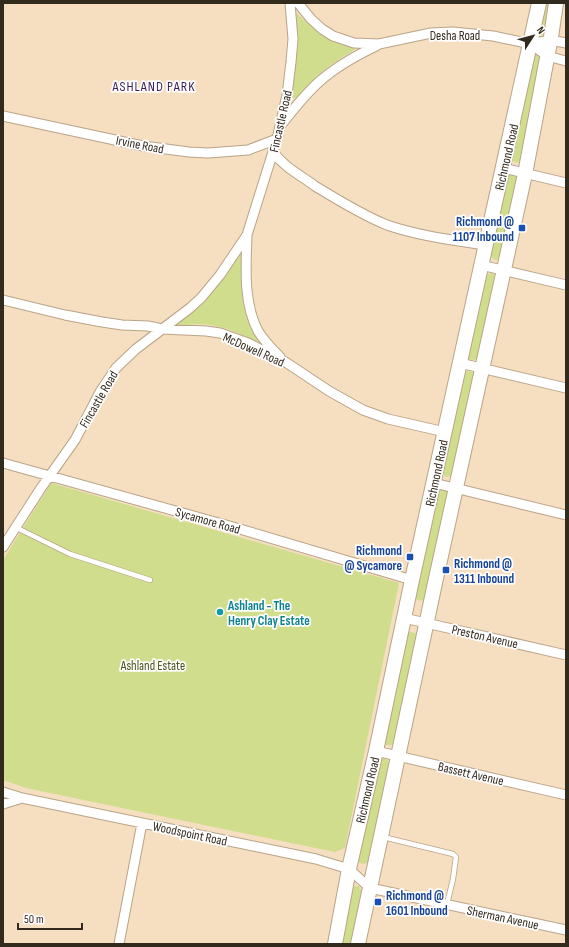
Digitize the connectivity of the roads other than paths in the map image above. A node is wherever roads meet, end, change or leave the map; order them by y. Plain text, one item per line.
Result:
1 (290, 3) edge
2 (298, 3) edge
3 (539, 3) edge
4 (556, 3) edge
5 (550, 40) junction
6 (566, 43) edge
7 (379, 44) junction
8 (531, 44) junction
9 (547, 56) junction
10 (566, 60) edge
11 (3, 116) edge
12 (280, 126) junction
13 (277, 139) junction
14 (273, 152) junction
15 (503, 168) junction
16 (525, 174) junction
17 (566, 184) edge
18 (247, 235) junction
19 (485, 245) junction
20 (481, 265) junction
21 (505, 270) junction
22 (566, 285) edge
23 (3, 300) edge
24 (162, 329) junction
25 (287, 363) junction
26 (460, 363) junction
27 (484, 368) junction
28 (566, 388) edge
29 (445, 432) junction
30 (3, 463) edge
31 (50, 476) junction
32 (434, 483) junction
33 (456, 488) junction
34 (566, 515) edge
35 (15, 526) junction
36 (3, 547) edge
37 (150, 580) dead end
38 (412, 580) junction
39 (404, 618) junction
40 (428, 622) junction
41 (566, 655) edge
42 (376, 751) junction
43 (398, 756) junction
44 (3, 787) edge
45 (3, 792) edge
46 (566, 795) edge
47 (22, 798) junction
48 (3, 804) edge
49 (142, 824) junction
50 (381, 837) junction
51 (349, 869) junction
52 (370, 888) junction
53 (447, 904) junction
54 (566, 930) edge
55 (119, 944) edge
56 (335, 944) edge
57 (358, 944) edge

1 - 12 street, Fincastle Road
2 - 7 street, Desha Road
3 - 8 main road, Richmond Road
4 - 5 main road, Richmond Road
5 - 6 street
5 - 8 street
5 - 9 main road, Richmond Road
7 - 8 street, Desha Road
7 - 12 street, Desha Road
8 - 9 street
8 - 15 main road, Richmond Road
9 - 10 street
9 - 16 main road, Richmond Road
11 - 13 street, Irvine Road
12 - 13 street, Fincastle Road
13 - 14 street, Fincastle Road
14 - 18 street, Fincastle Road
14 - 19 street
15 - 16 street
15 - 19 main road, Richmond Road
16 - 17 street
16 - 21 main road, Richmond Road
18 - 24 street, Fincastle Road
18 - 25 street, Fincastle Road
19 - 20 main road, Richmond Road
20 - 21 street
20 - 26 main road, Richmond Road
21 - 22 street
21 - 27 main road, Richmond Road
23 - 24 street, McDowell Road
24 - 25 street, McDowell Road
24 - 31 street, Fincastle Road
25 - 29 street, McDowell Road
26 - 27 street
26 - 29 main road, Richmond Road
27 - 28 street
27 - 33 main road, Richmond Road
29 - 32 main road, Richmond Road
30 - 31 street, Sycamore Road
31 - 35 street, Fincastle Road
31 - 38 street, Sycamore Road
32 - 33 street
32 - 38 main road, Richmond Road
33 - 34 street
33 - 40 main road, Richmond Road
35 - 36 street, Fincastle Road
35 - 37 lane
38 - 39 main road, Richmond Road
39 - 40 street, Preston Avenue
39 - 42 main road, Richmond Road
40 - 41 street, Preston Avenue
40 - 43 main road, Richmond Road
42 - 43 street, Bassett Avenue
42 - 51 main road, Richmond Road
43 - 46 street, Bassett Avenue
43 - 50 main road, Richmond Road
44 - 47 street
45 - 47 street, Woodspoint Road
47 - 48 street
47 - 49 street, Woodspoint Road
49 - 51 street, Woodspoint Road
49 - 55 street
50 - 52 main road, Richmond Road
50 - 53 lane
51 - 52 street, Woodspoint Road
51 - 56 main road, Richmond Road
52 - 53 street, Sherman Avenue
52 - 57 main road, Richmond Road
53 - 54 street, Sherman Avenue

